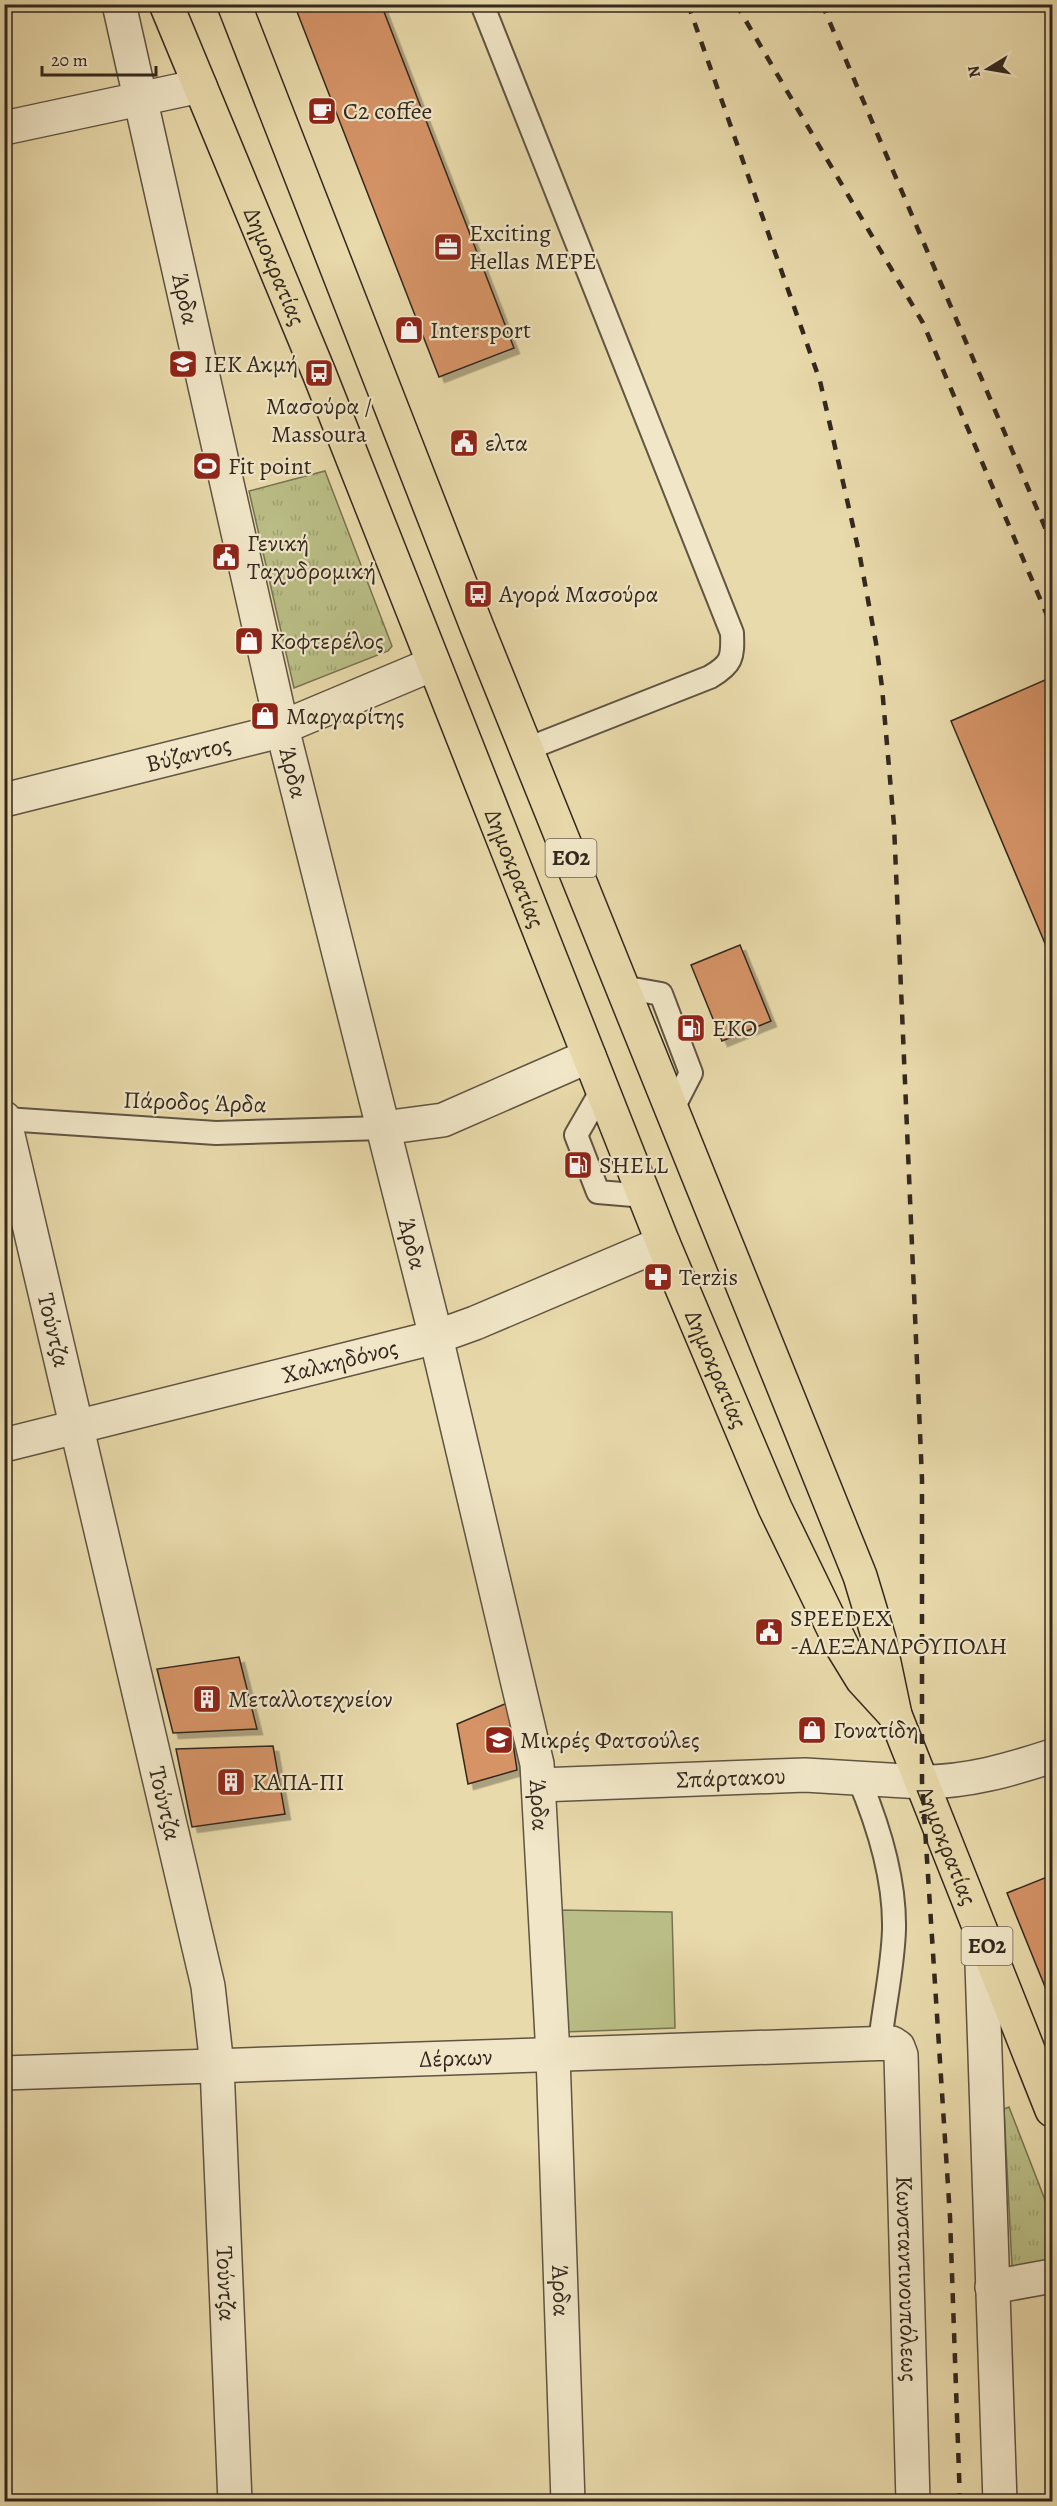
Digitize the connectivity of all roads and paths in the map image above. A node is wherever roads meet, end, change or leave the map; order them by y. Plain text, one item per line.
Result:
1 (118, 4) edge
2 (166, 4) edge
3 (234, 4) edge
4 (482, 4) edge
5 (200, 86) junction
6 (138, 98) junction
7 (4, 128) edge
8 (433, 664) junction
9 (282, 728) junction
10 (527, 750) junction
11 (4, 800) edge
12 (589, 1056) junction
13 (5, 1118) edge
14 (383, 1128) junction
15 (663, 1243) junction
16 (436, 1337) junction
17 (77, 1427) junction
18 (4, 1445) edge
19 (894, 1715) junction
20 (1053, 1756) edge
21 (858, 1777) junction
22 (922, 1782) junction
23 (539, 1785) junction
24 (981, 1930) junction
25 (890, 2049) junction
26 (553, 2055) junction
27 (217, 2066) junction
28 (4, 2073) edge
29 (1053, 2110) edge
30 (1053, 2276) edge
31 (992, 2287) junction
32 (235, 2502) edge
33 (567, 2502) edge
34 (914, 2502) edge
35 (1000, 2502) edge

1 - 6 street, Άρδα
2 - 5 highway, Δημοκρατίας / ΕΟ2
3 - 10 highway, Δημοκρατίας / ΕΟ2
4 - 10 lane
5 - 6 street
5 - 8 highway, Δημοκρατίας / ΕΟ2
6 - 7 street
6 - 9 street, Άρδα
8 - 9 street, Βύζαντος
8 - 12 highway, Δημοκρατίας / ΕΟ2
9 - 11 street, Βύζαντος
9 - 14 street, Άρδα
10 - 19 highway, Δημοκρατίας / ΕΟ2
12 - 14 street
12 - 15 highway, Δημοκρατίας / ΕΟ2
13 - 14 lane, Πάροδος Άρδα
13 - 17 street, Τούντζα
14 - 16 street, Άρδα
15 - 16 street, Χαλκηδόνος
15 - 19 highway, Δημοκρατίας / ΕΟ2
16 - 17 street, Χαλκηδόνος
16 - 23 street, Άρδα
17 - 18 street, Χαλκηδόνος
17 - 27 street, Τούντζα
19 - 22 highway, Δημοκρατίας / ΕΟ2
20 - 22 street, Σπάρτακου
21 - 22 street, Σπάρτακου
21 - 23 street, Σπάρτακου
21 - 25 lane
22 - 24 highway, Δημοκρατίας / ΕΟ2
23 - 26 street, Άρδα
24 - 29 highway, Δημοκρατίας / ΕΟ2
24 - 31 street
25 - 26 street, Δέρκων
25 - 34 street, Κωνσταντινουπόλεως
26 - 27 street, Δέρκων
26 - 33 street, Άρδα
27 - 28 street, Δέρκων
27 - 32 street, Τούντζα
30 - 31 street
31 - 35 street

